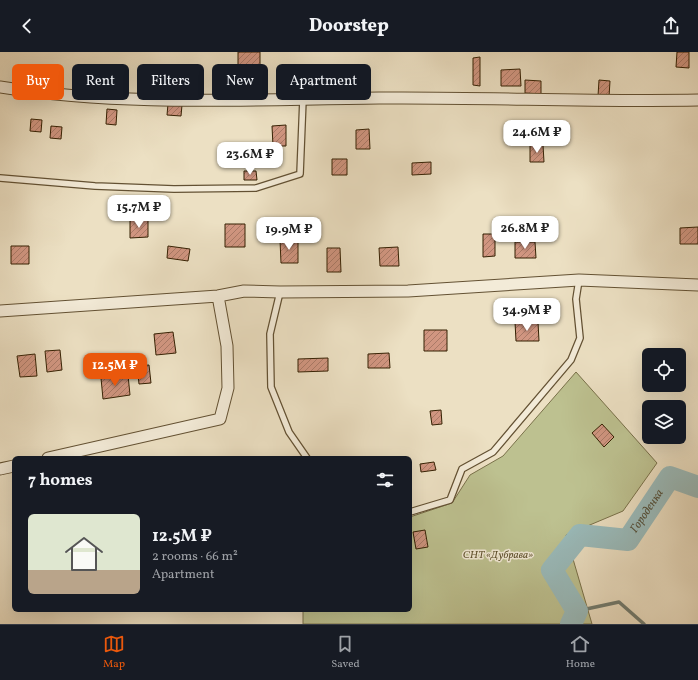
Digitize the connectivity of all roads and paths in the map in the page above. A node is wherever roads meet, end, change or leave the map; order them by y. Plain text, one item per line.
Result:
1 (0, 87) edge
2 (276, 99) edge
3 (371, 99) edge
4 (303, 100) edge
5 (698, 100) edge
6 (0, 178) edge
7 (579, 280) junction
8 (698, 285) edge
9 (280, 292) junction
10 (218, 296) junction
11 (0, 311) edge
12 (57, 456) edge
13 (306, 456) edge
14 (12, 466) edge
15 (0, 469) edge
16 (412, 511) edge

1 - 2 street
3 - 5 street
4 - 6 lane
7 - 8 street
7 - 9 street
7 - 16 lane
9 - 10 street
9 - 13 lane
10 - 11 street
10 - 12 street
14 - 15 street

